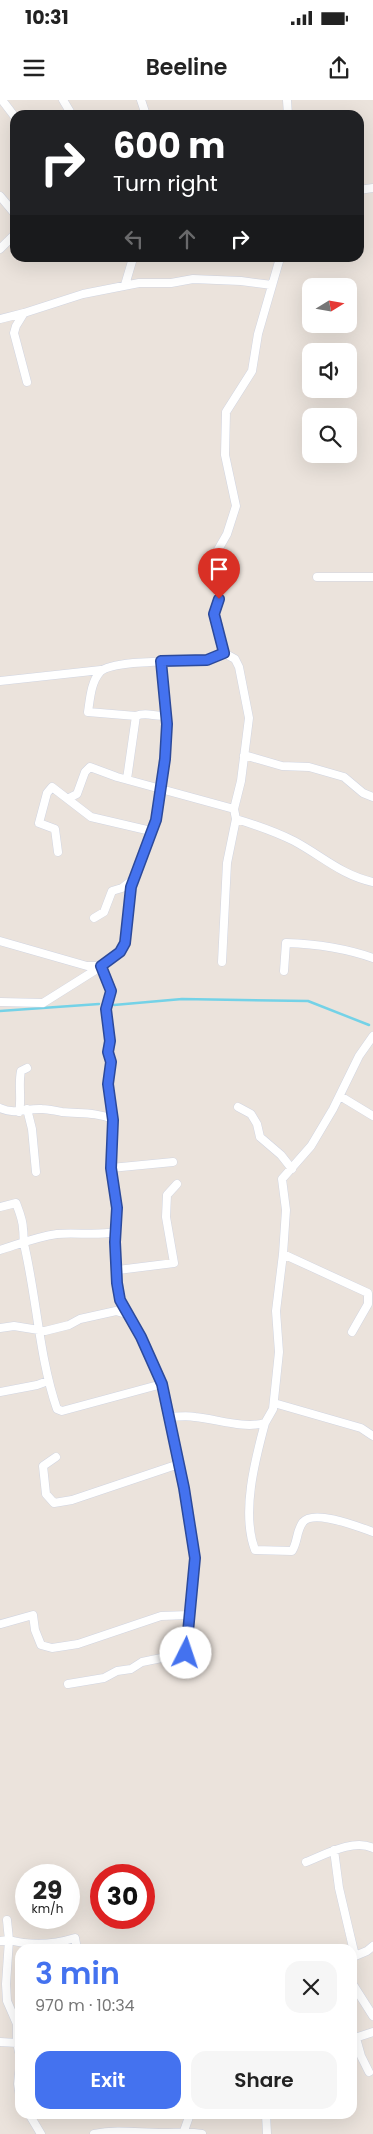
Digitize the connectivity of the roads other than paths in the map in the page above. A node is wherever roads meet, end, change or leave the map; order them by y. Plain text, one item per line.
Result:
1 (2, 100) edge
2 (10, 110) edge
3 (0, 196) edge
4 (10, 208) edge
5 (10, 239) edge
6 (0, 249) edge
7 (132, 262) edge
8 (279, 262) edge
9 (125, 285) junction
10 (272, 285) junction
11 (24, 313) junction
12 (0, 319) edge
13 (27, 382) dead end
14 (317, 577) dead end
15 (373, 577) edge
16 (224, 653) junction
17 (161, 661) junction
18 (101, 670) junction
19 (0, 681) edge
20 (167, 715) junction
21 (136, 716) junction
22 (244, 755) junction
23 (127, 779) junction
24 (161, 788) junction
25 (373, 797) edge
26 (69, 798) junction
27 (234, 809) junction
28 (236, 819) junction
29 (151, 831) junction
30 (58, 852) dead end
31 (134, 879) junction
32 (373, 882) edge
33 (94, 918) dead end
34 (0, 941) edge
35 (373, 958) edge
36 (222, 962) dead end
37 (101, 966) junction
38 (284, 971) dead end
39 (0, 1002) edge
40 (373, 1036) edge
41 (28, 1068) dead end
42 (340, 1096) junction
43 (238, 1107) dead end
44 (0, 1108) edge
45 (23, 1111) junction
46 (373, 1116) edge
47 (113, 1120) junction
48 (173, 1162) dead end
49 (111, 1168) junction
50 (292, 1169) junction
51 (36, 1172) dead end
52 (177, 1184) dead end
53 (0, 1207) edge
54 (116, 1232) junction
55 (23, 1242) junction
56 (0, 1250) edge
57 (284, 1254) junction
58 (118, 1270) junction
59 (126, 1314) junction
60 (0, 1328) edge
61 (40, 1329) junction
62 (352, 1332) dead end
63 (48, 1381) junction
64 (162, 1384) junction
65 (0, 1392) edge
66 (274, 1404) junction
67 (168, 1417) junction
68 (265, 1423) junction
69 (373, 1436) edge
70 (56, 1457) dead end
71 (179, 1464) junction
72 (373, 1532) edge
73 (188, 1616) junction
74 (1, 1624) edge
75 (68, 1684) dead end
76 (373, 1848) edge
77 (334, 1850) junction
78 (306, 1862) dead end
79 (7, 1920) dead end
80 (9, 1940) junction
81 (0, 1941) edge
82 (26, 1944) edge
83 (26, 1944) edge
84 (43, 1944) edge
85 (43, 1944) edge
86 (76, 1944) edge
87 (351, 1944) edge
88 (373, 1946) edge
89 (357, 1956) edge
90 (357, 1991) edge
91 (373, 2016) edge
92 (15, 2019) edge
93 (373, 2032) edge
94 (357, 2038) edge
95 (0, 2042) edge
96 (15, 2043) edge
97 (357, 2046) edge
98 (371, 2071) edge
99 (373, 2081) edge
100 (32, 2119) edge
101 (188, 2119) edge
102 (266, 2119) edge
103 (184, 2131) junction
104 (137, 2133) edge
105 (41, 2134) edge
106 (94, 2134) edge
107 (202, 2134) edge
108 (268, 2134) edge

1 - 2 street
3 - 4 street
5 - 6 street
7 - 9 street
8 - 10 street
9 - 10 street
9 - 11 street
10 - 16 street
11 - 12 street
11 - 13 street
14 - 15 street
16 - 17 street
16 - 22 street
17 - 18 street
17 - 20 street
18 - 19 street
18 - 21 street
20 - 21 street
20 - 24 street
21 - 23 street
22 - 25 street
22 - 27 street
23 - 24 street
23 - 26 street
24 - 27 street
24 - 29 street
26 - 29 street
26 - 30 street
27 - 28 street
28 - 32 street
28 - 36 street
29 - 31 street
31 - 33 street
31 - 37 street
34 - 37 street
35 - 38 street
37 - 39 street
37 - 47 street
40 - 42 street
41 - 45 street
42 - 46 street
42 - 50 street
43 - 50 street
44 - 45 street
45 - 47 street
45 - 51 street
47 - 49 street
48 - 49 street
49 - 54 street
50 - 57 street
52 - 58 street
53 - 55 street
54 - 55 street
54 - 58 street
55 - 56 street
55 - 61 street
57 - 62 street
57 - 66 street
58 - 59 street
59 - 61 street
59 - 64 street
60 - 61 street
61 - 63 street
63 - 64 street
63 - 65 street
64 - 67 street
66 - 68 street
66 - 69 street
67 - 68 street
67 - 71 street
68 - 72 street
70 - 71 street
71 - 73 street
73 - 74 street
73 - 75 street
76 - 77 street
77 - 78 street
77 - 87 street
79 - 80 street
80 - 81 street
80 - 82 street
80 - 92 street
83 - 84 street
85 - 86 street
88 - 89 street
90 - 91 street
93 - 94 street
95 - 96 street
97 - 98 street
98 - 99 street
100 - 105 street
101 - 103 street
102 - 108 street
103 - 104 street
103 - 107 street
104 - 106 street

